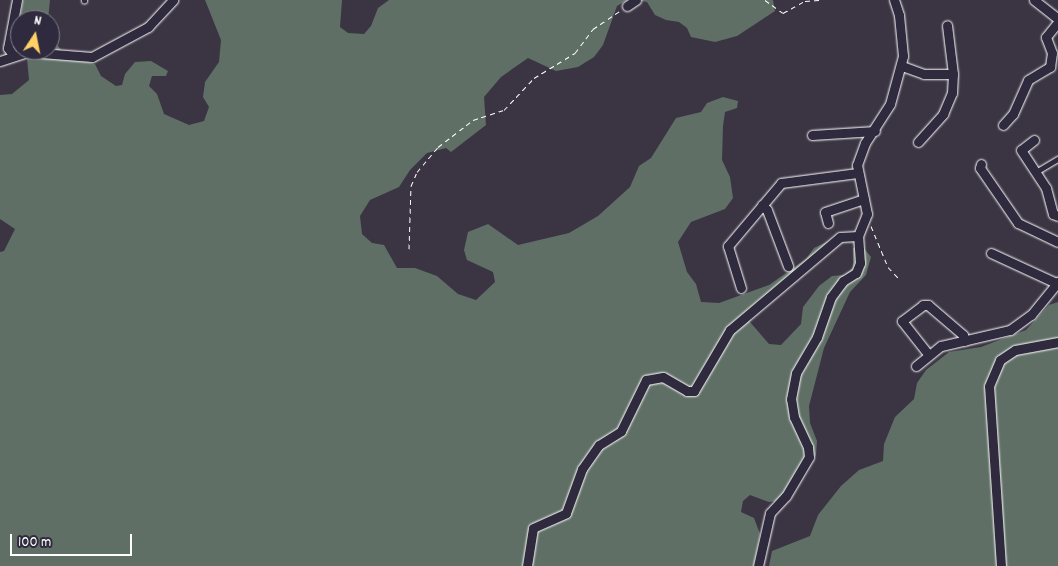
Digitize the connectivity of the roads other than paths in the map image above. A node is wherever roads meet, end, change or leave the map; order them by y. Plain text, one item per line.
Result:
1 (173, 0) edge
2 (636, 0) edge
3 (894, 0) edge
4 (1034, 0) edge
5 (627, 6) road end
6 (1058, 20) edge
7 (947, 24) dead end
8 (10, 37) edge
9 (10, 51) edge
10 (60, 54) edge
11 (902, 66) junction
12 (953, 74) junction
13 (1003, 125) dead end
14 (874, 131) junction
15 (812, 135) dead end
16 (1034, 140) dead end
17 (918, 142) dead end
18 (1058, 159) edge
19 (980, 164) dead end
20 (1036, 172) junction
21 (857, 173) junction
22 (864, 199) junction
23 (1054, 204) edge
24 (762, 206) junction
25 (1058, 216) edge
26 (828, 223) dead end
27 (858, 236) junction
28 (1058, 242) edge
29 (991, 253) dead end
30 (788, 266) dead end
31 (1057, 282) edge
32 (741, 288) dead end
33 (966, 341) junction
34 (1058, 342) edge
35 (928, 354) junction
36 (916, 366) dead end
37 (527, 566) edge
38 (758, 566) edge
39 (1001, 566) edge

1 - 10 street
2 - 5 street
3 - 11 street
4 - 6 street
6 - 13 street
7 - 12 street
8 - 9 street
11 - 12 street
11 - 14 street
12 - 17 street
14 - 15 street
14 - 21 street
16 - 20 street
18 - 20 lane
19 - 28 street
20 - 23 street
21 - 22 street
21 - 24 street
22 - 26 street
22 - 27 street
23 - 25 street
24 - 30 street
24 - 32 street
27 - 37 street
27 - 38 street
29 - 31 street
31 - 33 street
33 - 35 street
33 - 35 street
34 - 39 street
35 - 36 street

